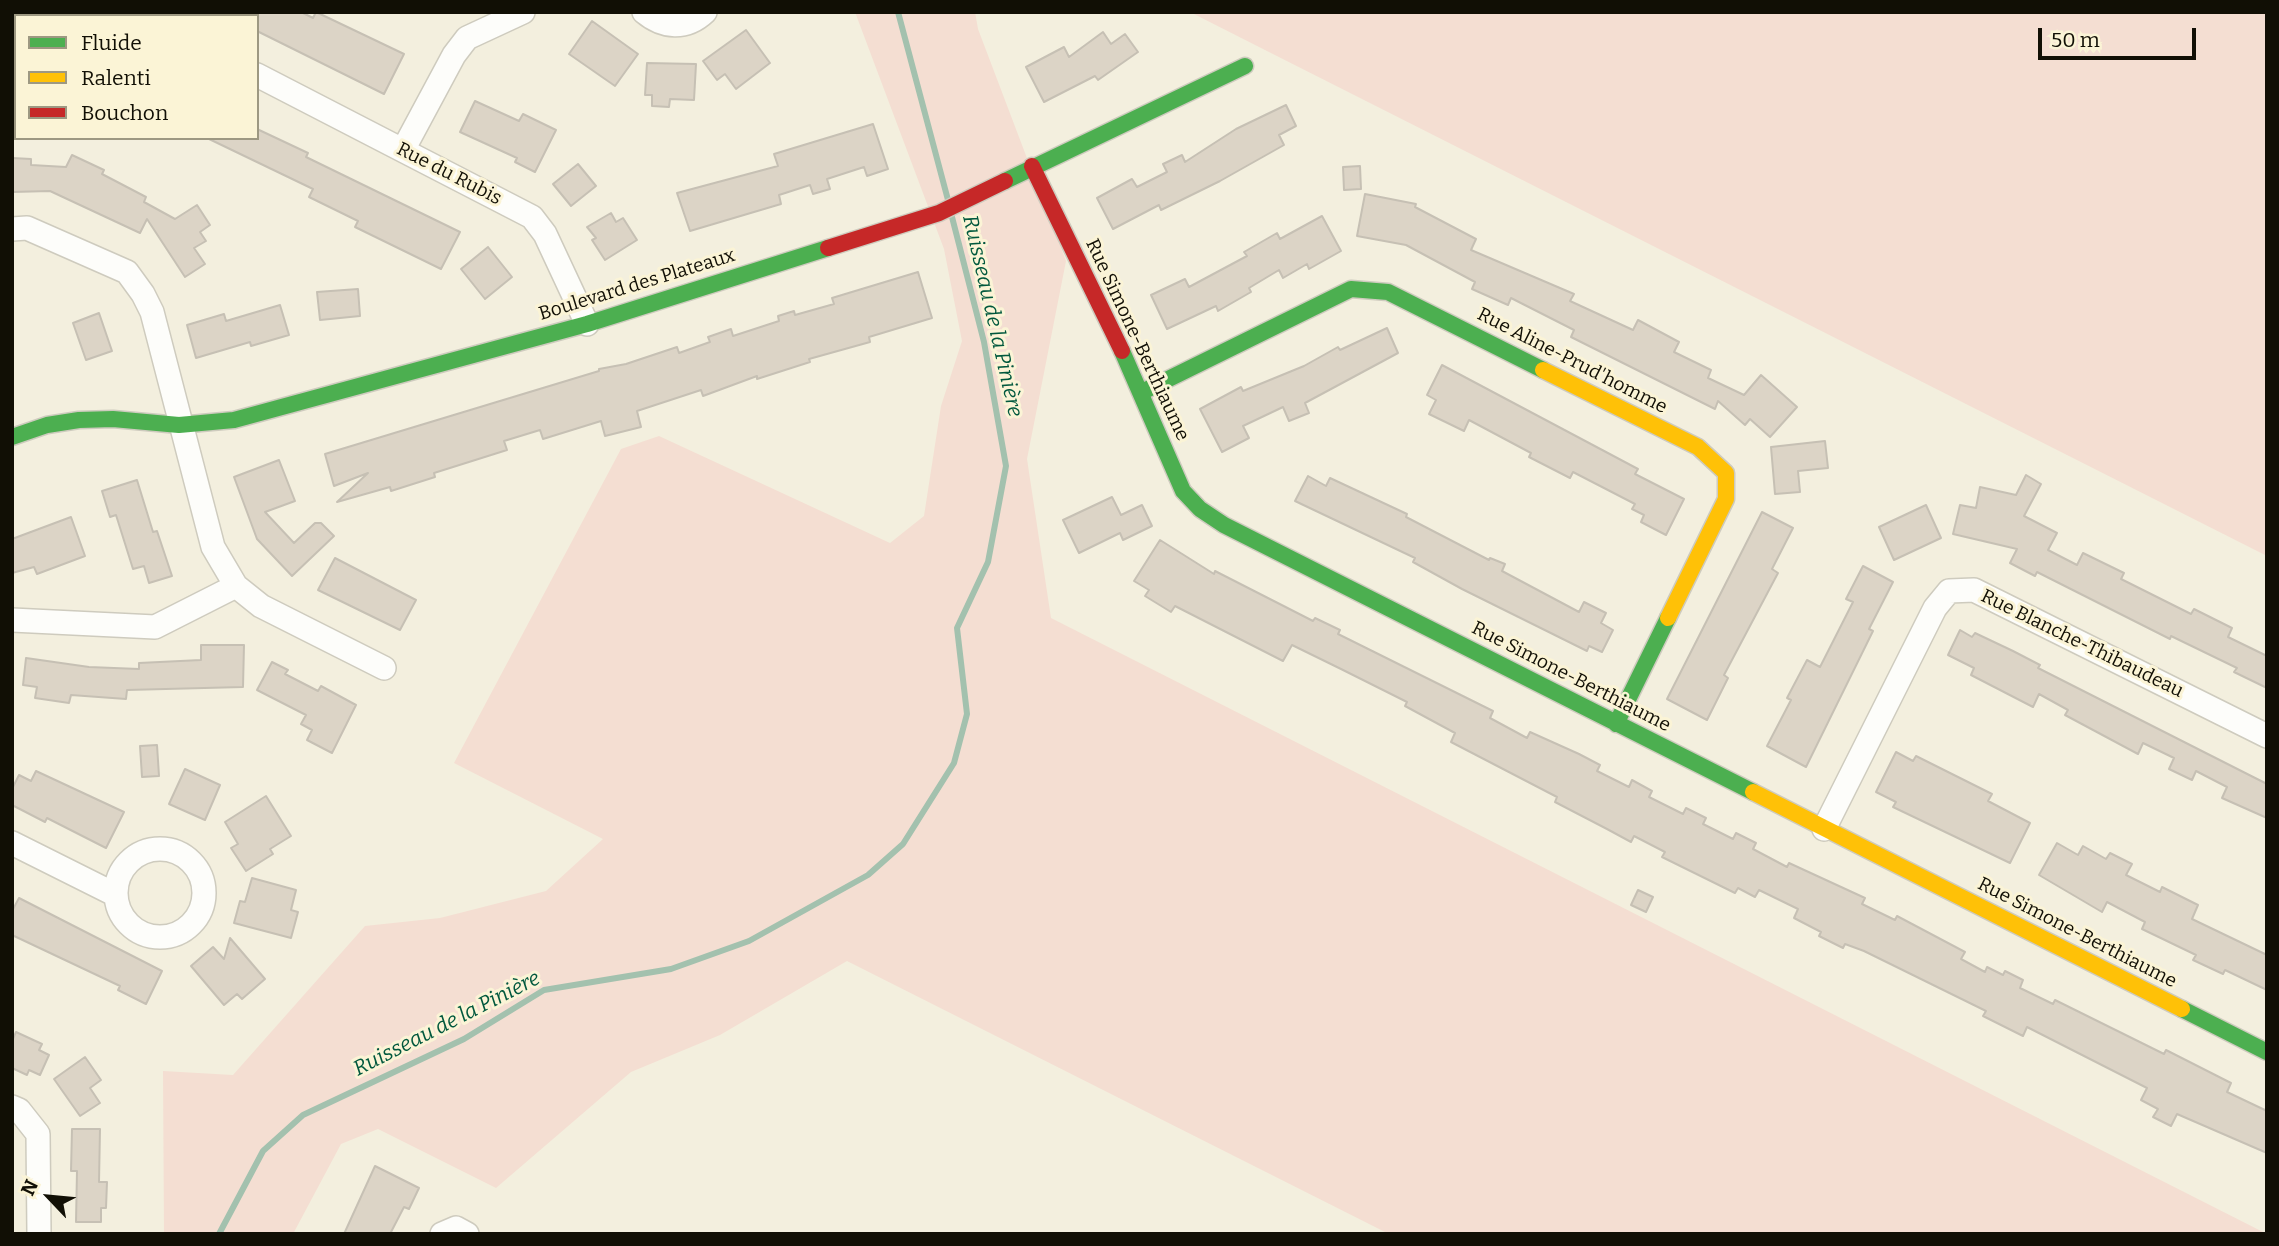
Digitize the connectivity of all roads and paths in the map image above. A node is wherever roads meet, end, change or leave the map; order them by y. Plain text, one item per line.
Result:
1 (523, 12) edge
2 (644, 12) edge
3 (705, 12) edge
4 (1245, 66) dead end
5 (259, 76) edge
6 (403, 150) junction
7 (1032, 166) junction
8 (12, 229) edge
9 (587, 324) junction
10 (1142, 392) junction
11 (179, 425) junction
12 (12, 437) edge
13 (236, 586) junction
14 (12, 620) edge
15 (384, 668) dead end
16 (1616, 724) junction
17 (2267, 736) edge
18 (1824, 829) junction
19 (12, 843) edge
20 (116, 895) dead end
21 (2267, 1052) edge
22 (12, 1107) edge
23 (39, 1234) edge
24 (442, 1234) edge
25 (467, 1234) edge

1 - 6 street
2 - 3 street
4 - 7 street, Boulevard des Plateaux
5 - 6 street, Rue du Rubis
6 - 9 street, Rue du Rubis
7 - 9 street, Boulevard des Plateaux
7 - 10 street, Rue Simone-Berthiaume
8 - 11 street
9 - 11 street, Boulevard des Plateaux
10 - 16 street, Rue Simone-Berthiaume
10 - 16 street, Rue Aline-Prud'homme
11 - 12 street, Boulevard des Plateaux
11 - 13 street
13 - 14 street
13 - 15 street
16 - 18 street, Rue Simone-Berthiaume
17 - 18 street, Rue Blanche-Thibaudeau
18 - 21 street, Rue Simone-Berthiaume
19 - 20 street
22 - 23 street
24 - 25 street

